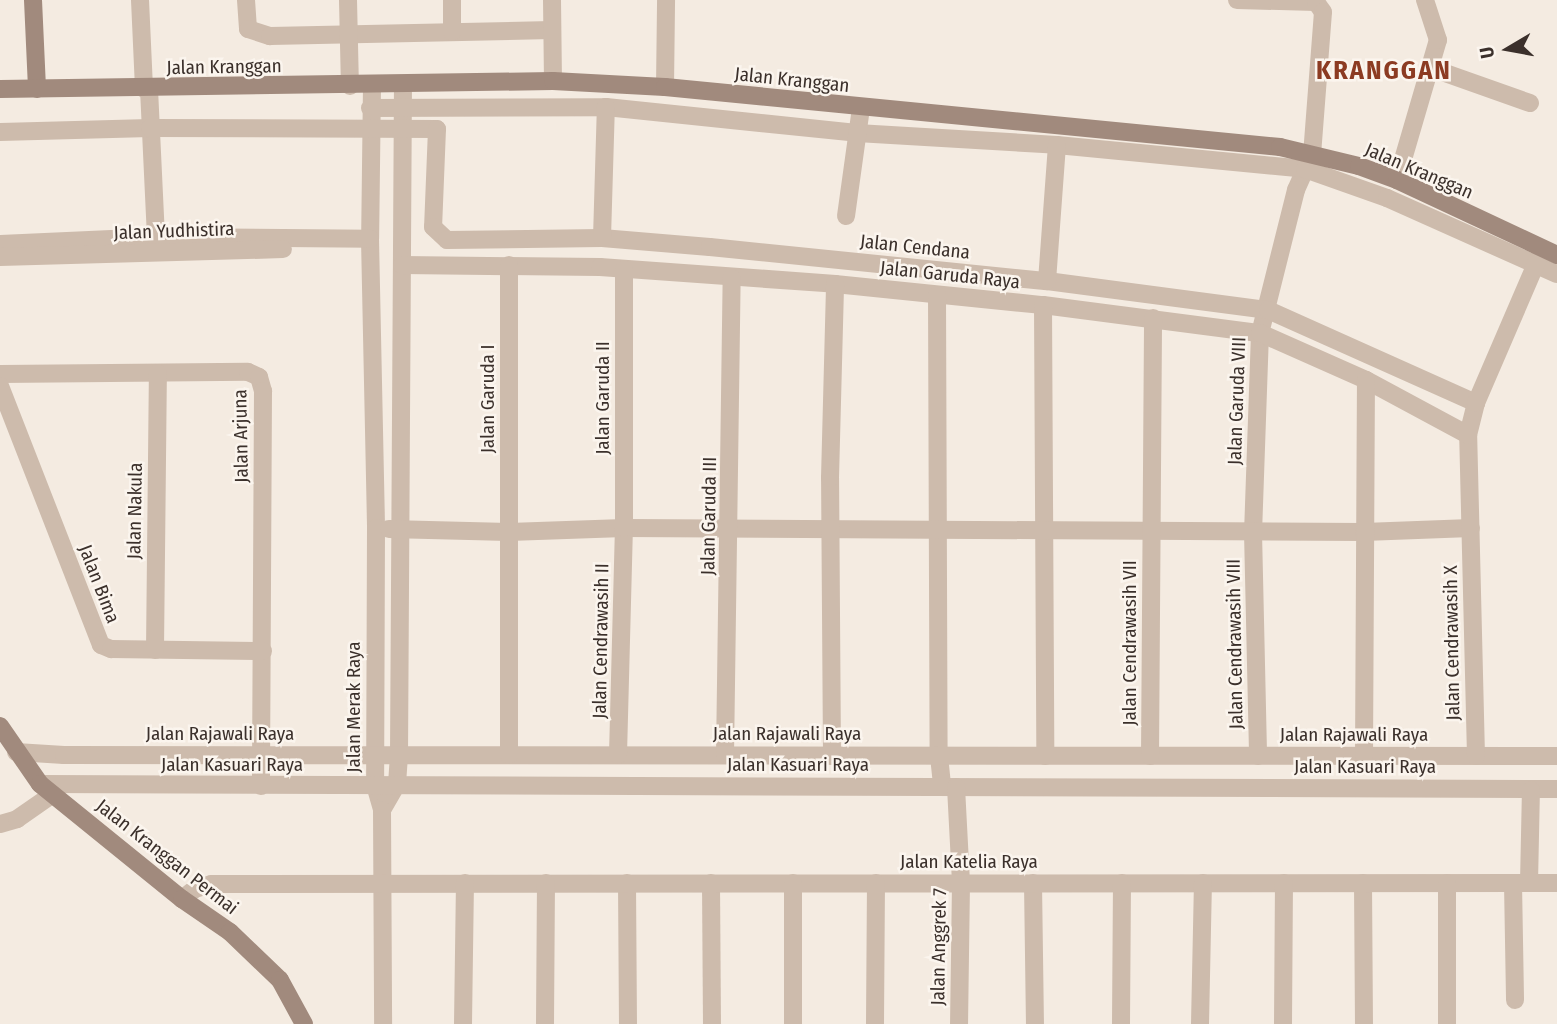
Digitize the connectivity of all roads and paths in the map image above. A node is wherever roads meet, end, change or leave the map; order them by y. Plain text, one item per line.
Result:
1 (33, 0) edge
2 (140, 0) edge
3 (246, 0) edge
4 (348, 0) edge
5 (452, 0) edge
6 (552, 0) edge
7 (666, 0) edge
8 (1237, 0) edge
9 (1425, 0) edge
10 (552, 30) junction
11 (452, 32) junction
12 (349, 35) junction
13 (1432, 68) junction
14 (553, 81) junction
15 (403, 84) junction
16 (372, 85) junction
17 (350, 86) junction
18 (665, 88) junction
19 (0, 89) edge
20 (37, 89) junction
21 (147, 89) junction
22 (1530, 103) dead end
23 (403, 106) junction
24 (606, 107) junction
25 (370, 108) junction
26 (860, 108) junction
27 (150, 128) junction
28 (370, 129) junction
29 (403, 129) junction
30 (0, 132) edge
31 (858, 133) junction
32 (1056, 145) junction
33 (1308, 162) junction
34 (1397, 180) junction
35 (846, 216) dead end
36 (156, 237) junction
37 (602, 238) junction
38 (370, 239) junction
39 (0, 244) edge
40 (348, 247) dead end
41 (0, 257) edge
42 (1545, 258) edge
43 (402, 265) junction
44 (509, 265) junction
45 (624, 269) junction
46 (1557, 274) edge
47 (732, 278) junction
48 (1047, 281) junction
49 (835, 284) junction
50 (937, 295) junction
51 (1043, 305) junction
52 (1268, 310) junction
53 (1153, 318) junction
54 (1260, 333) junction
55 (158, 373) junction
56 (0, 374) edge
57 (1366, 380) junction
58 (0, 386) edge
59 (1476, 403) junction
60 (1468, 435) junction
61 (376, 528) junction
62 (625, 528) junction
63 (1471, 528) junction
64 (401, 529) junction
65 (832, 529) junction
66 (731, 530) junction
67 (1152, 530) junction
68 (939, 531) junction
69 (509, 532) junction
70 (1045, 532) junction
71 (1254, 532) junction
72 (1364, 532) junction
73 (155, 650) junction
74 (263, 650) junction
75 (0, 726) edge
76 (16, 752) junction
77 (261, 755) junction
78 (376, 755) junction
79 (399, 755) junction
80 (509, 755) junction
81 (618, 755) junction
82 (725, 755) junction
83 (832, 755) junction
84 (939, 756) junction
85 (1045, 756) junction
86 (1150, 756) junction
87 (1258, 756) junction
88 (1364, 756) junction
89 (1476, 756) junction
90 (1557, 756) edge
91 (397, 784) junction
92 (375, 785) junction
93 (261, 786) junction
94 (949, 787) junction
95 (46, 789) junction
96 (1557, 789) edge
97 (1531, 790) junction
98 (382, 810) junction
99 (0, 824) edge
100 (380, 883) junction
101 (465, 883) junction
102 (546, 883) junction
103 (627, 883) junction
104 (712, 883) junction
105 (793, 883) junction
106 (876, 883) junction
107 (961, 883) junction
108 (1033, 883) junction
109 (1122, 883) junction
110 (1203, 883) junction
111 (1283, 883) junction
112 (1363, 883) junction
113 (1447, 883) junction
114 (1521, 883) junction
115 (1557, 883) edge
116 (182, 899) junction
117 (1515, 1000) dead end
118 (304, 1024) edge
119 (383, 1024) edge
120 (463, 1024) edge
121 (545, 1024) edge
122 (628, 1024) edge
123 (712, 1024) edge
124 (793, 1024) edge
125 (875, 1024) edge
126 (959, 1024) edge
127 (1035, 1024) edge
128 (1121, 1024) edge
129 (1200, 1024) edge
130 (1283, 1024) edge
131 (1364, 1024) edge
132 (1447, 1024) edge

1 - 20 main road
2 - 21 street
3 - 12 street
4 - 12 street
5 - 11 street
6 - 10 street
7 - 18 street
8 - 33 street, Jalan Garuda VIII
9 - 13 street
10 - 11 street
10 - 14 street
11 - 12 street
12 - 17 street
13 - 22 street
13 - 34 street
14 - 15 main road, Jalan Kranggan
14 - 18 main road, Jalan Kranggan
15 - 16 main road, Jalan Kranggan
15 - 23 street
16 - 17 main road, Jalan Kranggan
16 - 25 street, Jalan Merak Raya
17 - 21 main road, Jalan Kranggan
18 - 26 main road, Jalan Kranggan
19 - 20 main road, Jalan Kranggan
20 - 21 main road, Jalan Kranggan
21 - 27 street
23 - 24 street
23 - 25 street
23 - 29 street
24 - 31 street
24 - 37 street
25 - 28 street, Jalan Merak Raya
26 - 31 street
26 - 33 main road, Jalan Kranggan
27 - 28 street
27 - 30 street
27 - 36 street
28 - 29 street
28 - 38 street, Jalan Merak Raya
29 - 37 street, Jalan Cendana
29 - 43 street
31 - 32 street
31 - 35 street
32 - 33 street
32 - 48 street
33 - 34 main road, Jalan Kranggan
33 - 42 street
33 - 52 street, Jalan Garuda VIII
34 - 42 main road, Jalan Kranggan
36 - 38 street
36 - 39 street
37 - 48 street, Jalan Cendana
38 - 61 street, Jalan Merak Raya
40 - 41 street, Jalan Yudhistira
42 - 46 street
42 - 59 street, Jalan Cendrawasih X
43 - 44 street, Jalan Garuda Raya
43 - 64 street
44 - 45 street, Jalan Garuda Raya
44 - 69 street, Jalan Garuda I
45 - 47 street, Jalan Garuda Raya
45 - 62 street, Jalan Garuda II
47 - 49 street, Jalan Garuda Raya
47 - 66 street, Jalan Garuda III
48 - 52 street, Jalan Cendana
49 - 50 street, Jalan Garuda Raya
49 - 65 street
50 - 51 street, Jalan Garuda Raya
50 - 68 street, Jalan Anggrek 7
51 - 53 street, Jalan Garuda Raya
51 - 70 street
52 - 54 street, Jalan Garuda VIII
52 - 59 street, Jalan Cendana
53 - 54 street, Jalan Garuda Raya
53 - 67 street, Jalan Cendrawasih VII
54 - 57 street, Jalan Garuda Raya
54 - 71 street, Jalan Garuda VIII
55 - 56 street, Jalan Arjuna
55 - 73 street, Jalan Nakula
55 - 74 street, Jalan Arjuna
57 - 60 street, Jalan Garuda Raya
57 - 72 street
58 - 73 street, Jalan Bima
59 - 60 street, Jalan Cendrawasih X
60 - 63 street, Jalan Cendrawasih X
61 - 64 street
61 - 78 street, Jalan Merak Raya
62 - 66 street
62 - 69 street
62 - 81 street, Jalan Cendrawasih II
63 - 72 street
63 - 89 street, Jalan Cendrawasih X
64 - 69 street
64 - 79 street
65 - 66 street
65 - 68 street
65 - 83 street
66 - 82 street, Jalan Garuda III
67 - 70 street
67 - 71 street
67 - 86 street, Jalan Cendrawasih VII
68 - 70 street
68 - 84 street, Jalan Anggrek 7
69 - 80 street, Jalan Garuda I
70 - 85 street
71 - 72 street
71 - 87 street, Jalan Cendrawasih VIII
72 - 88 street
73 - 74 street, Jalan Bima
74 - 77 street, Jalan Arjuna
75 - 76 main road, Jalan Kranggan Permai
76 - 77 street, Jalan Rajawali Raya
76 - 95 main road, Jalan Kranggan Permai
77 - 78 street, Jalan Rajawali Raya
77 - 93 street, Jalan Arjuna
78 - 79 street, Jalan Rajawali Raya
78 - 92 street, Jalan Merak Raya
79 - 80 street, Jalan Rajawali Raya
79 - 91 street
80 - 81 street, Jalan Rajawali Raya
81 - 82 street, Jalan Rajawali Raya
82 - 83 street, Jalan Rajawali Raya
83 - 84 street, Jalan Rajawali Raya
84 - 85 street, Jalan Rajawali Raya
84 - 94 street, Jalan Anggrek 7
85 - 86 street, Jalan Rajawali Raya
86 - 87 street, Jalan Rajawali Raya
87 - 88 street, Jalan Rajawali Raya
88 - 89 street, Jalan Rajawali Raya
89 - 90 street, Jalan Rajawali Raya
91 - 92 street, Jalan Kasuari Raya
91 - 94 street, Jalan Kasuari Raya
91 - 98 street
92 - 93 street, Jalan Kasuari Raya
92 - 98 street, Jalan Merak Raya
93 - 95 street, Jalan Kasuari Raya
94 - 97 street, Jalan Kasuari Raya
94 - 107 street, Jalan Anggrek 7
95 - 99 street
95 - 116 main road, Jalan Kranggan Permai
96 - 97 street, Jalan Kasuari Raya
97 - 114 street
98 - 100 street
100 - 101 street, Jalan Katelia Raya
100 - 116 street, Jalan Katelia Raya
100 - 119 street
101 - 102 street, Jalan Katelia Raya
101 - 120 street
102 - 103 street, Jalan Katelia Raya
102 - 121 street
103 - 104 street, Jalan Katelia Raya
103 - 122 street
104 - 105 street, Jalan Katelia Raya
104 - 123 street
105 - 106 street, Jalan Katelia Raya
105 - 124 street
106 - 107 street, Jalan Katelia Raya
106 - 125 street
107 - 108 street, Jalan Katelia Raya
107 - 126 street, Jalan Anggrek 7
108 - 109 street, Jalan Katelia Raya
108 - 127 street
109 - 110 street, Jalan Katelia Raya
109 - 128 street
110 - 111 street, Jalan Katelia Raya
110 - 129 street
111 - 112 street, Jalan Katelia Raya
111 - 130 street
112 - 113 street, Jalan Katelia Raya
112 - 131 street
113 - 114 street, Jalan Katelia Raya
113 - 132 street
114 - 115 street, Jalan Katelia Raya
114 - 117 street
116 - 118 main road, Jalan Kranggan Permai

